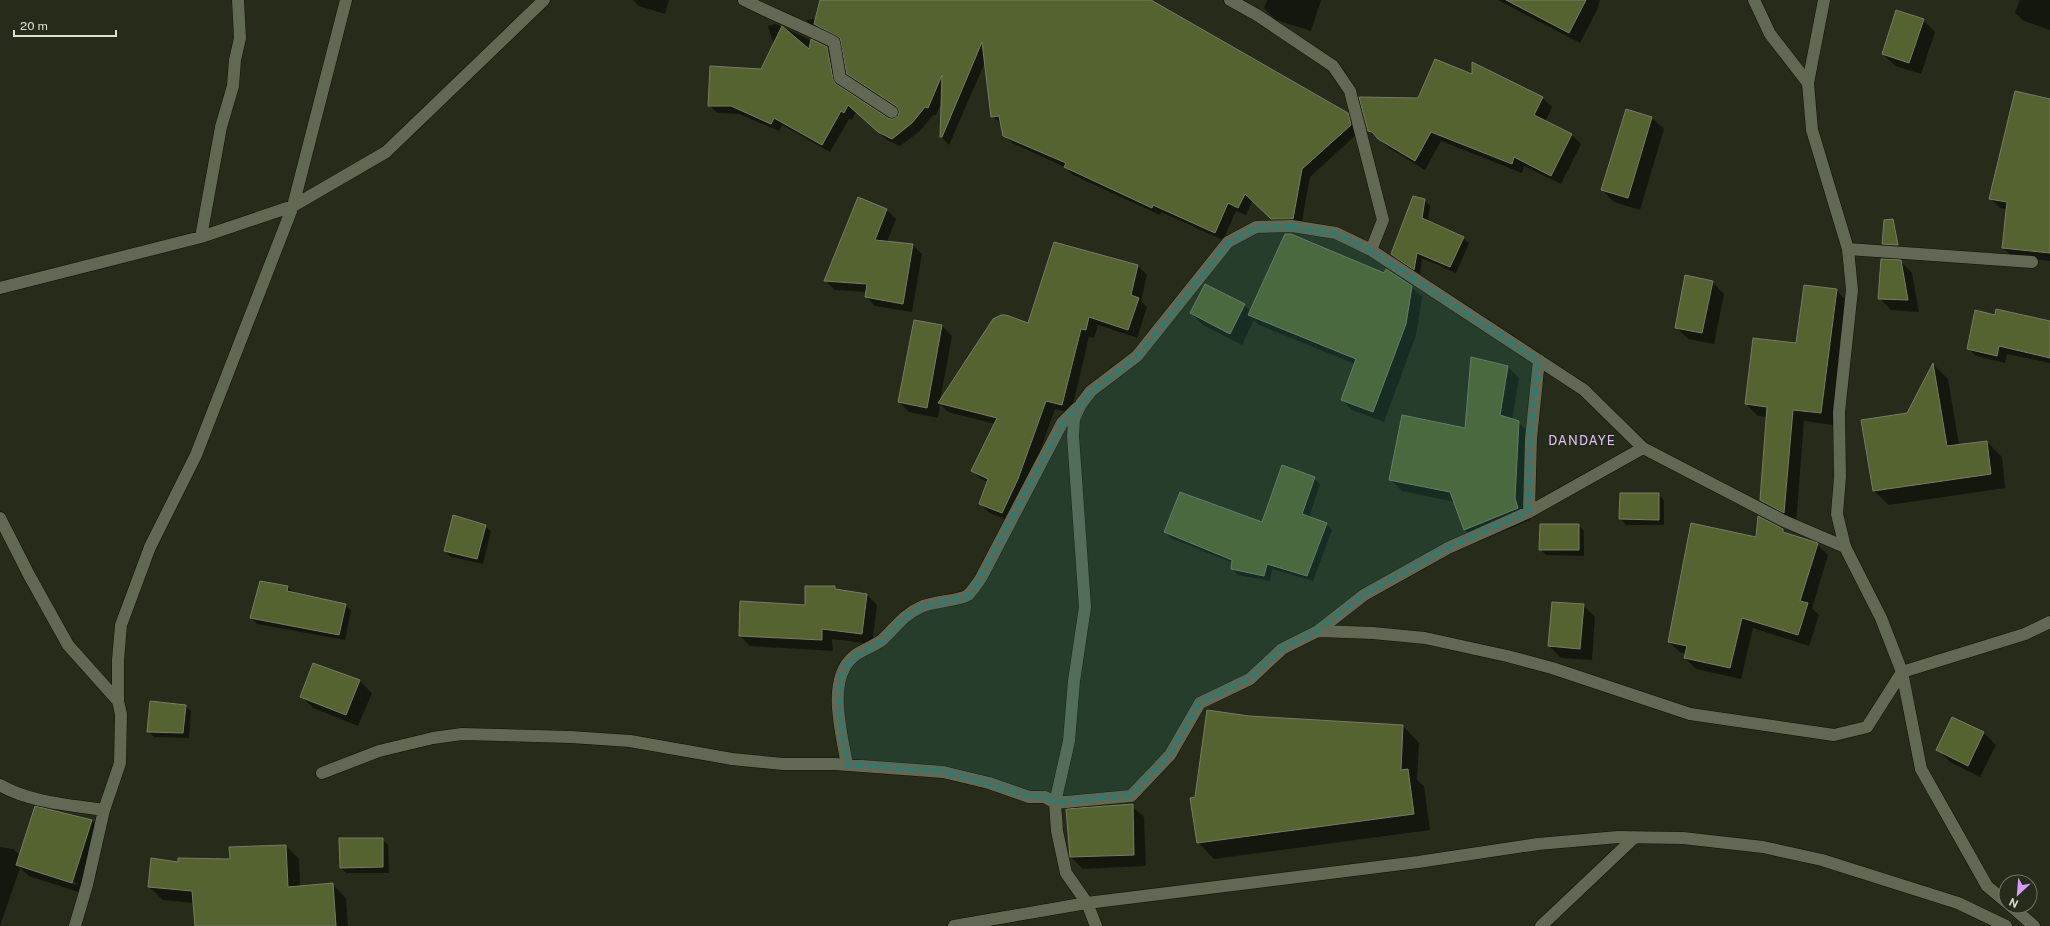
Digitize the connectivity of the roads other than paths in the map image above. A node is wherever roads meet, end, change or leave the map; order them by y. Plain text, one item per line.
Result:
1 (238, 0) edge
2 (346, 0) edge
3 (544, 0) edge
4 (744, 0) edge
5 (1230, 0) edge
6 (1754, 0) edge
7 (1824, 0) edge
8 (1808, 83) junction
9 (892, 112) dead end
10 (293, 206) junction
11 (201, 237) junction
12 (1848, 249) junction
13 (1371, 250) junction
14 (2032, 262) dead end
15 (0, 288) edge
16 (1539, 360) junction
17 (1081, 404) junction
18 (1643, 448) junction
19 (1529, 512) junction
20 (0, 518) edge
21 (1845, 547) junction
22 (2050, 622) edge
23 (1318, 631) junction
24 (1902, 672) junction
25 (118, 701) junction
26 (847, 765) junction
27 (322, 774) dead end
28 (0, 785) edge
29 (1055, 803) junction
30 (104, 810) junction
31 (1634, 838) junction
32 (1998, 895) edge
33 (1087, 903) junction
34 (2020, 914) edge
35 (2001, 925) edge
36 (75, 926) edge
37 (954, 926) edge
38 (1096, 926) edge
39 (1541, 926) edge
40 (2034, 926) edge

1 - 11 street
2 - 10 street
3 - 10 street
4 - 9 street
5 - 13 street
6 - 8 street
7 - 8 street
8 - 12 street
10 - 11 street
10 - 25 street
11 - 15 street
12 - 14 street
12 - 21 street
13 - 16 street
13 - 17 street
16 - 18 street
16 - 19 street
17 - 26 street
17 - 29 street
18 - 19 street
18 - 21 street
19 - 23 street
20 - 25 street
21 - 24 street
22 - 24 street
23 - 24 street
23 - 29 street
24 - 32 street
25 - 30 street
26 - 27 street
26 - 29 street
28 - 30 street
29 - 33 street
30 - 36 street
31 - 33 street
31 - 35 street
31 - 39 street
33 - 37 street
33 - 38 street
34 - 40 street

